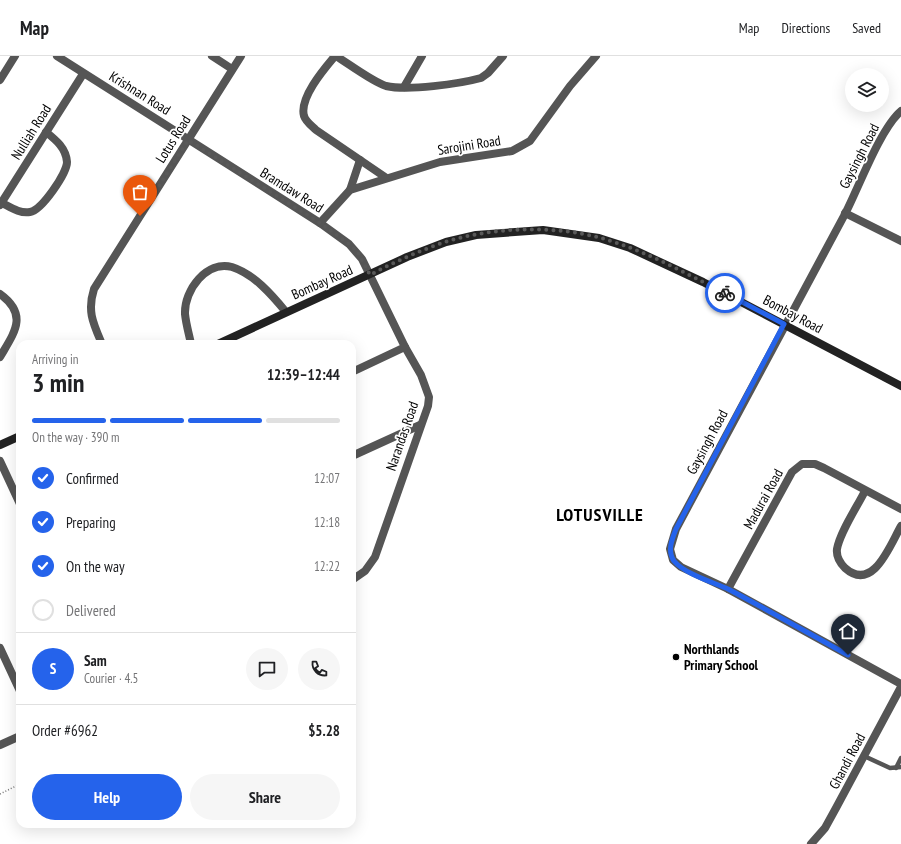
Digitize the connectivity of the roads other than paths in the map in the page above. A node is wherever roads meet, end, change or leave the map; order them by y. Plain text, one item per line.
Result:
1 (16, 56) edge
2 (57, 56) edge
3 (212, 56) edge
4 (241, 56) edge
5 (335, 56) edge
6 (422, 56) edge
7 (503, 56) edge
8 (596, 56) edge
9 (232, 69) junction
10 (84, 74) junction
11 (0, 80) edge
12 (404, 87) junction
13 (901, 111) edge
14 (46, 132) junction
15 (188, 140) junction
16 (360, 160) junction
17 (386, 177) junction
18 (350, 190) junction
19 (1, 204) edge
20 (845, 213) junction
21 (320, 223) junction
22 (901, 241) edge
23 (370, 275) junction
24 (0, 294) edge
25 (286, 312) junction
26 (784, 324) junction
27 (100, 340) edge
28 (190, 340) edge
29 (226, 340) edge
30 (405, 347) junction
31 (0, 357) edge
32 (356, 370) edge
33 (901, 386) edge
34 (420, 425) junction
35 (16, 438) edge
36 (0, 445) edge
37 (356, 454) edge
38 (0, 461) edge
39 (865, 491) junction
40 (16, 495) edge
41 (901, 509) edge
42 (901, 526) edge
43 (356, 577) edge
44 (728, 590) junction
45 (0, 648) edge
46 (16, 682) edge
47 (901, 684) edge
48 (901, 687) edge
49 (16, 738) edge
50 (0, 745) edge
51 (864, 756) junction
52 (901, 758) edge
53 (899, 767) edge
54 (811, 844) edge

1 - 11 street
2 - 10 street, Krishnan Road
3 - 9 street
4 - 9 street, Lotus Road
5 - 12 street
5 - 16 street
6 - 12 street
7 - 12 street
8 - 17 street, Sarojini Road
9 - 15 street, Lotus Road
10 - 14 street, Nulliah Road
10 - 15 street, Krishnan Road
13 - 20 street, Gaysingh Road
14 - 19 street, Nulliah Road
14 - 19 street
15 - 21 street, Bramdaw Road
15 - 27 street, Lotus Road
16 - 17 street
16 - 18 street
17 - 18 street, Sarojini Road
18 - 21 street, Sarojini Road
20 - 22 street
20 - 26 street, Gaysingh Road
21 - 23 street, Bramdaw Road
23 - 25 street, Bombay Road
23 - 26 street, Bombay Road
23 - 30 street, Narandas Road
24 - 31 street
25 - 28 street, Bombay Road
25 - 29 street, Bombay Road
26 - 33 street, Bombay Road
26 - 44 street, Gaysingh Road
30 - 32 street
30 - 34 street, Narandas Road
34 - 37 street
34 - 43 street, Narandas Road
35 - 36 street
38 - 40 street
39 - 41 street, Madurai Road
39 - 42 street
39 - 44 street, Madurai Road
44 - 47 street, Gaysingh Road
45 - 46 street
48 - 51 street, Ghandi Road
49 - 50 street
51 - 53 lane
51 - 54 street, Ghandi Road
52 - 53 lane

